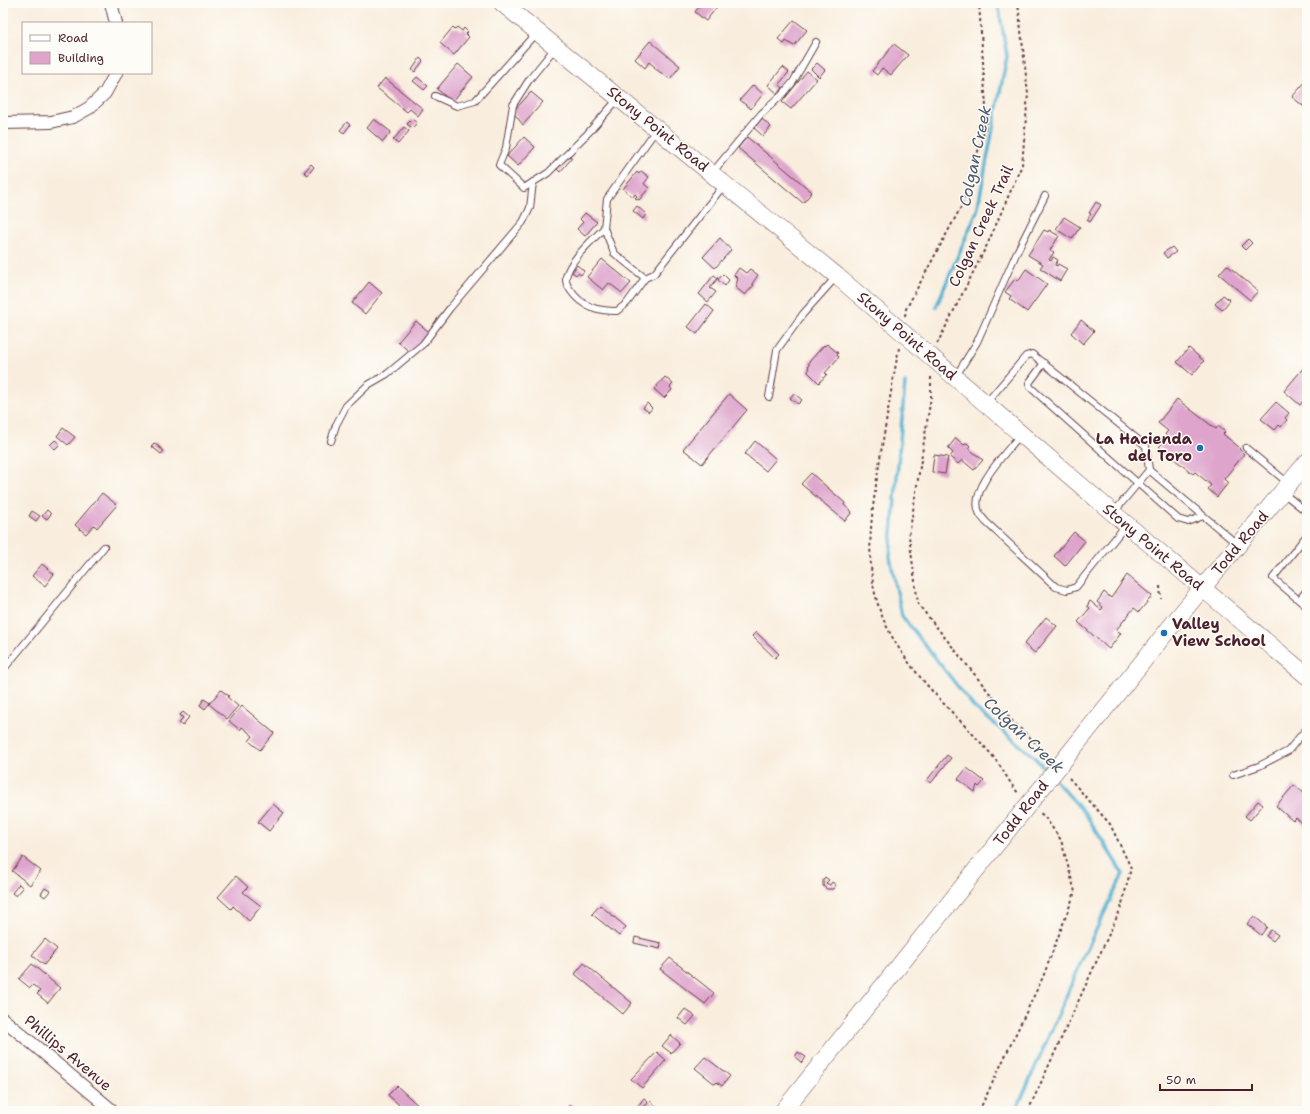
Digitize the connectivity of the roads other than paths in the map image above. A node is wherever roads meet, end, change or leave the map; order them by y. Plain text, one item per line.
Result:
1 (111, 3) edge
2 (502, 3) edge
3 (116, 22) edge
4 (537, 32) junction
5 (816, 42) dead end
6 (556, 47) junction
7 (115, 74) edge
8 (435, 96) dead end
9 (619, 98) junction
10 (3, 123) edge
11 (657, 129) junction
12 (712, 173) junction
13 (533, 182) junction
14 (725, 184) junction
15 (1045, 196) dead end
16 (604, 228) junction
17 (838, 276) junction
18 (645, 278) junction
19 (1044, 363) junction
20 (956, 377) junction
21 (769, 397) dead end
22 (986, 404) junction
23 (1021, 434) junction
24 (331, 441) dead end
25 (1246, 448) dead end
26 (1307, 462) edge
27 (1149, 470) junction
28 (1138, 482) junction
29 (1286, 488) junction
30 (1307, 512) edge
31 (1113, 513) junction
32 (1203, 516) junction
33 (1126, 524) junction
34 (1307, 535) edge
35 (1238, 545) junction
36 (104, 547) dead end
37 (1202, 588) junction
38 (1307, 590) edge
39 (1299, 600) junction
40 (1307, 607) edge
41 (3, 670) edge
42 (1307, 676) edge
43 (1307, 728) edge
44 (1233, 774) dead end
45 (3, 1019) edge
46 (113, 1111) edge
47 (783, 1111) edge

1 - 3 street
2 - 4 main road, Stony Point Road
4 - 6 main road, Stony Point Road
4 - 8 lane
5 - 12 lane
6 - 9 main road, Stony Point Road
6 - 13 lane
7 - 10 street
9 - 11 main road, Stony Point Road
9 - 13 lane
11 - 12 main road, Stony Point Road
11 - 16 lane
12 - 14 main road, Stony Point Road
13 - 24 lane
14 - 17 main road, Stony Point Road
14 - 18 lane
15 - 20 lane
16 - 18 lane
16 - 18 lane
17 - 20 main road, Stony Point Road
17 - 21 lane
19 - 22 lane
19 - 27 lane
19 - 28 lane
20 - 22 main road, Stony Point Road
22 - 23 main road, Stony Point Road
23 - 31 main road, Stony Point Road
23 - 33 lane
25 - 29 lane
26 - 29 main road, Todd Road
27 - 28 lane
27 - 32 lane
28 - 31 lane
28 - 32 lane
29 - 30 lane
29 - 35 main road, Todd Road
31 - 33 main road, Stony Point Road
32 - 35 lane
33 - 37 main road, Stony Point Road
34 - 39 lane
35 - 37 main road, Todd Road
36 - 41 lane
37 - 42 main road, Stony Point Road
37 - 47 main road, Todd Road
38 - 39 lane
39 - 40 lane
43 - 44 lane
45 - 46 street, Phillips Avenue

